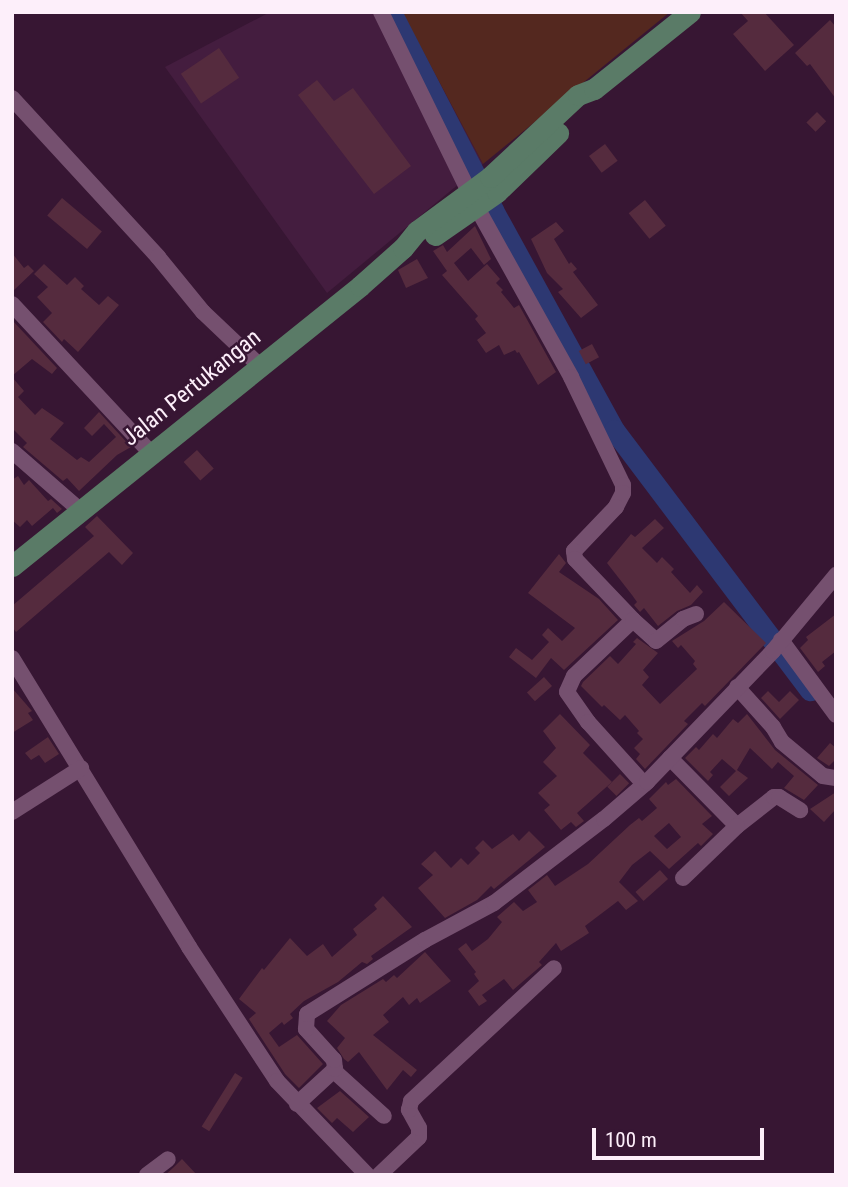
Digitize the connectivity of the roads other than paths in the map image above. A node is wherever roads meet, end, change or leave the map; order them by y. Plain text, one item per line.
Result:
1 (381, 12) edge
2 (688, 13) edge
3 (12, 98) edge
4 (482, 193) junction
5 (12, 304) edge
6 (260, 366) junction
7 (12, 451) edge
8 (152, 454) junction
9 (81, 511) junction
10 (12, 566) edge
11 (836, 575) edge
12 (696, 614) dead end
13 (633, 620) junction
14 (777, 646) junction
15 (12, 658) edge
16 (737, 687) junction
17 (836, 715) edge
18 (670, 758) junction
19 (81, 768) junction
20 (836, 778) edge
21 (644, 785) junction
22 (800, 810) dead end
23 (12, 812) edge
24 (737, 825) junction
25 (683, 878) dead end
26 (554, 968) dead end
27 (334, 1071) junction
28 (297, 1104) junction
29 (384, 1115) dead end
30 (168, 1158) dead end
31 (149, 1174) edge
32 (367, 1175) edge
33 (379, 1175) edge

1 - 4 street
2 - 4 main road, Jalan Pertukangan
3 - 6 street
4 - 6 main road, Jalan Pertukangan
4 - 13 street
5 - 8 street
6 - 8 main road, Jalan Pertukangan
7 - 9 street
8 - 9 main road, Jalan Pertukangan
9 - 10 main road, Jalan Pertukangan
11 - 14 street
12 - 13 street
13 - 21 street
14 - 16 street
14 - 17 street
15 - 19 street
16 - 18 street
16 - 20 street
18 - 21 street
18 - 24 street
19 - 23 street
19 - 28 street
21 - 27 street
22 - 24 street
24 - 25 street
26 - 33 street
27 - 28 street
27 - 29 street
28 - 32 street
30 - 31 street

